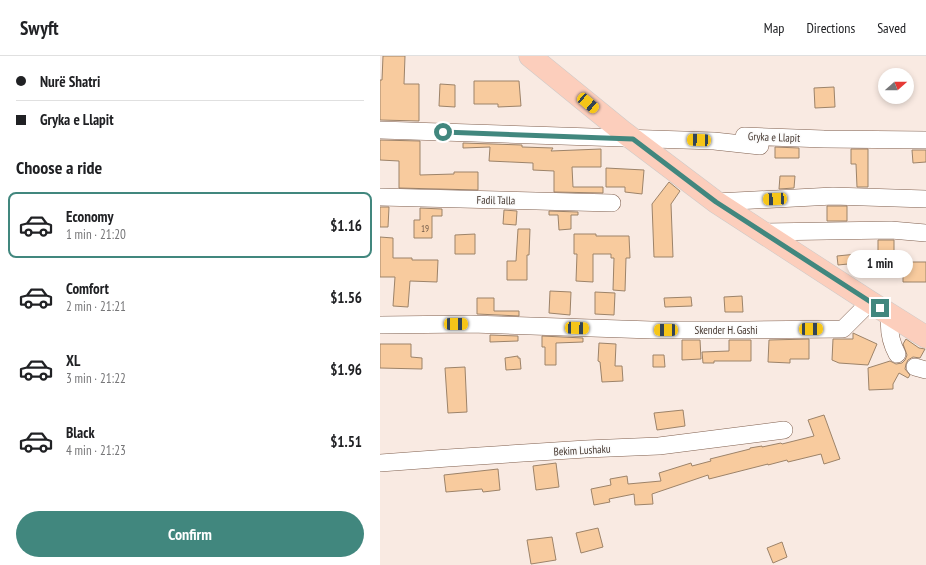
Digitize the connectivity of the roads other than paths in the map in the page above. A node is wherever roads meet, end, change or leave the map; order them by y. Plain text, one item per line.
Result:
1 (530, 56) edge
2 (380, 130) edge
3 (627, 135) junction
4 (926, 140) edge
5 (760, 146) dead end
6 (380, 197) edge
7 (926, 199) edge
8 (612, 202) dead end
9 (716, 202) junction
10 (764, 232) junction
11 (926, 232) edge
12 (870, 302) junction
13 (890, 314) junction
14 (380, 325) edge
15 (926, 337) edge
16 (897, 354) dead end
17 (784, 430) dead end
18 (380, 463) edge

1 - 3 main road
2 - 3 street
3 - 4 street, Gryka e Llapit
3 - 5 street
3 - 9 main road
6 - 8 street, Fadil Talla
7 - 9 street
9 - 10 main road
10 - 11 street
10 - 12 main road
12 - 13 main road
12 - 14 street, Skender H. Gashi
13 - 15 main road
13 - 16 street
17 - 18 street, Bekim Lushaku

